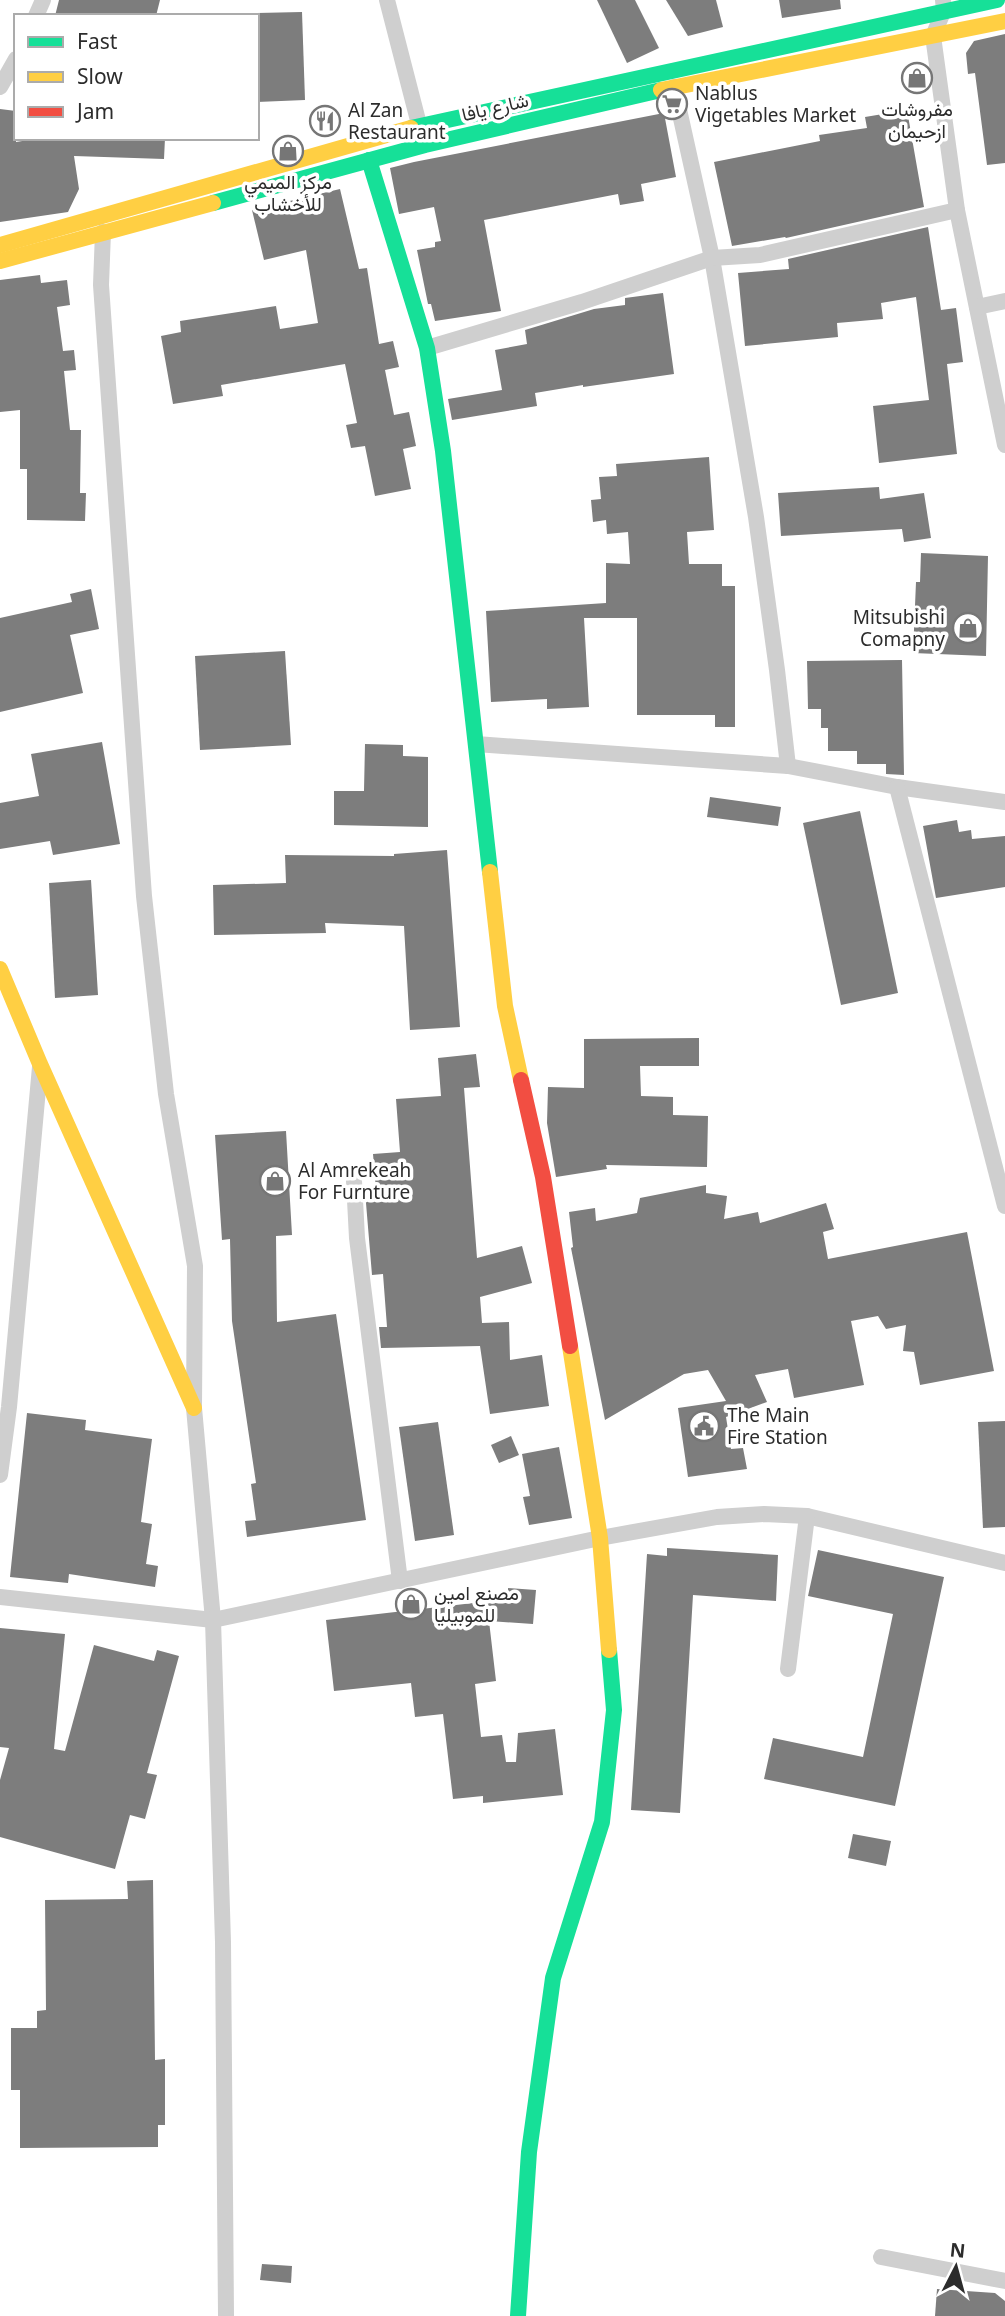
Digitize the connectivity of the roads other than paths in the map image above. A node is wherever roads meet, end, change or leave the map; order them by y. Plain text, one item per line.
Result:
1 (387, 0) edge
2 (997, 0) edge
3 (943, 5) edge
4 (1005, 21) edge
5 (933, 36) junction
6 (14, 62) edge
7 (0, 87) edge
8 (674, 87) junction
9 (419, 126) junction
10 (425, 145) junction
11 (369, 160) junction
12 (957, 209) junction
13 (103, 232) junction
14 (0, 245) edge
15 (712, 258) junction
16 (0, 261) edge
17 (1005, 301) edge
18 (977, 307) junction
19 (427, 348) junction
20 (1005, 445) edge
21 (475, 744) junction
22 (788, 766) junction
23 (897, 788) junction
24 (1005, 802) edge
25 (0, 969) edge
26 (4, 987) edge
27 (40, 1064) junction
28 (354, 1181) dead end
29 (1005, 1206) edge
30 (5, 1407) edge
31 (194, 1408) junction
32 (0, 1475) edge
33 (807, 1516) junction
34 (600, 1538) junction
35 (1005, 1563) edge
36 (400, 1581) junction
37 (0, 1597) edge
38 (213, 1620) junction
39 (788, 1668) dead end
40 (881, 2257) dead end
41 (1005, 2281) edge
42 (226, 2316) edge
43 (518, 2316) edge

1 - 9 street
2 - 3 street, شارع يافا
3 - 5 street
3 - 9 street, شارع يافا
4 - 5 street, شارع يافا
5 - 8 street, شارع يافا
5 - 12 street
6 - 7 street
8 - 10 street, شارع يافا
8 - 15 street
9 - 10 street
9 - 14 street, شارع يافا
10 - 11 street, شارع يافا
11 - 13 street, شارع يافا
11 - 19 street
12 - 15 street
12 - 18 street
13 - 16 street, شارع يافا
13 - 31 street
15 - 19 street
15 - 22 street
17 - 18 street
18 - 20 street
19 - 21 street
21 - 22 street
21 - 34 street
22 - 23 street
23 - 24 street
23 - 29 street
25 - 26 street
26 - 27 street
27 - 30 street
27 - 31 street
28 - 36 street
30 - 32 street
31 - 38 street
33 - 34 street
33 - 35 street
33 - 39 street
34 - 36 street
34 - 43 street
36 - 38 street
37 - 38 street
38 - 42 street
40 - 41 street

